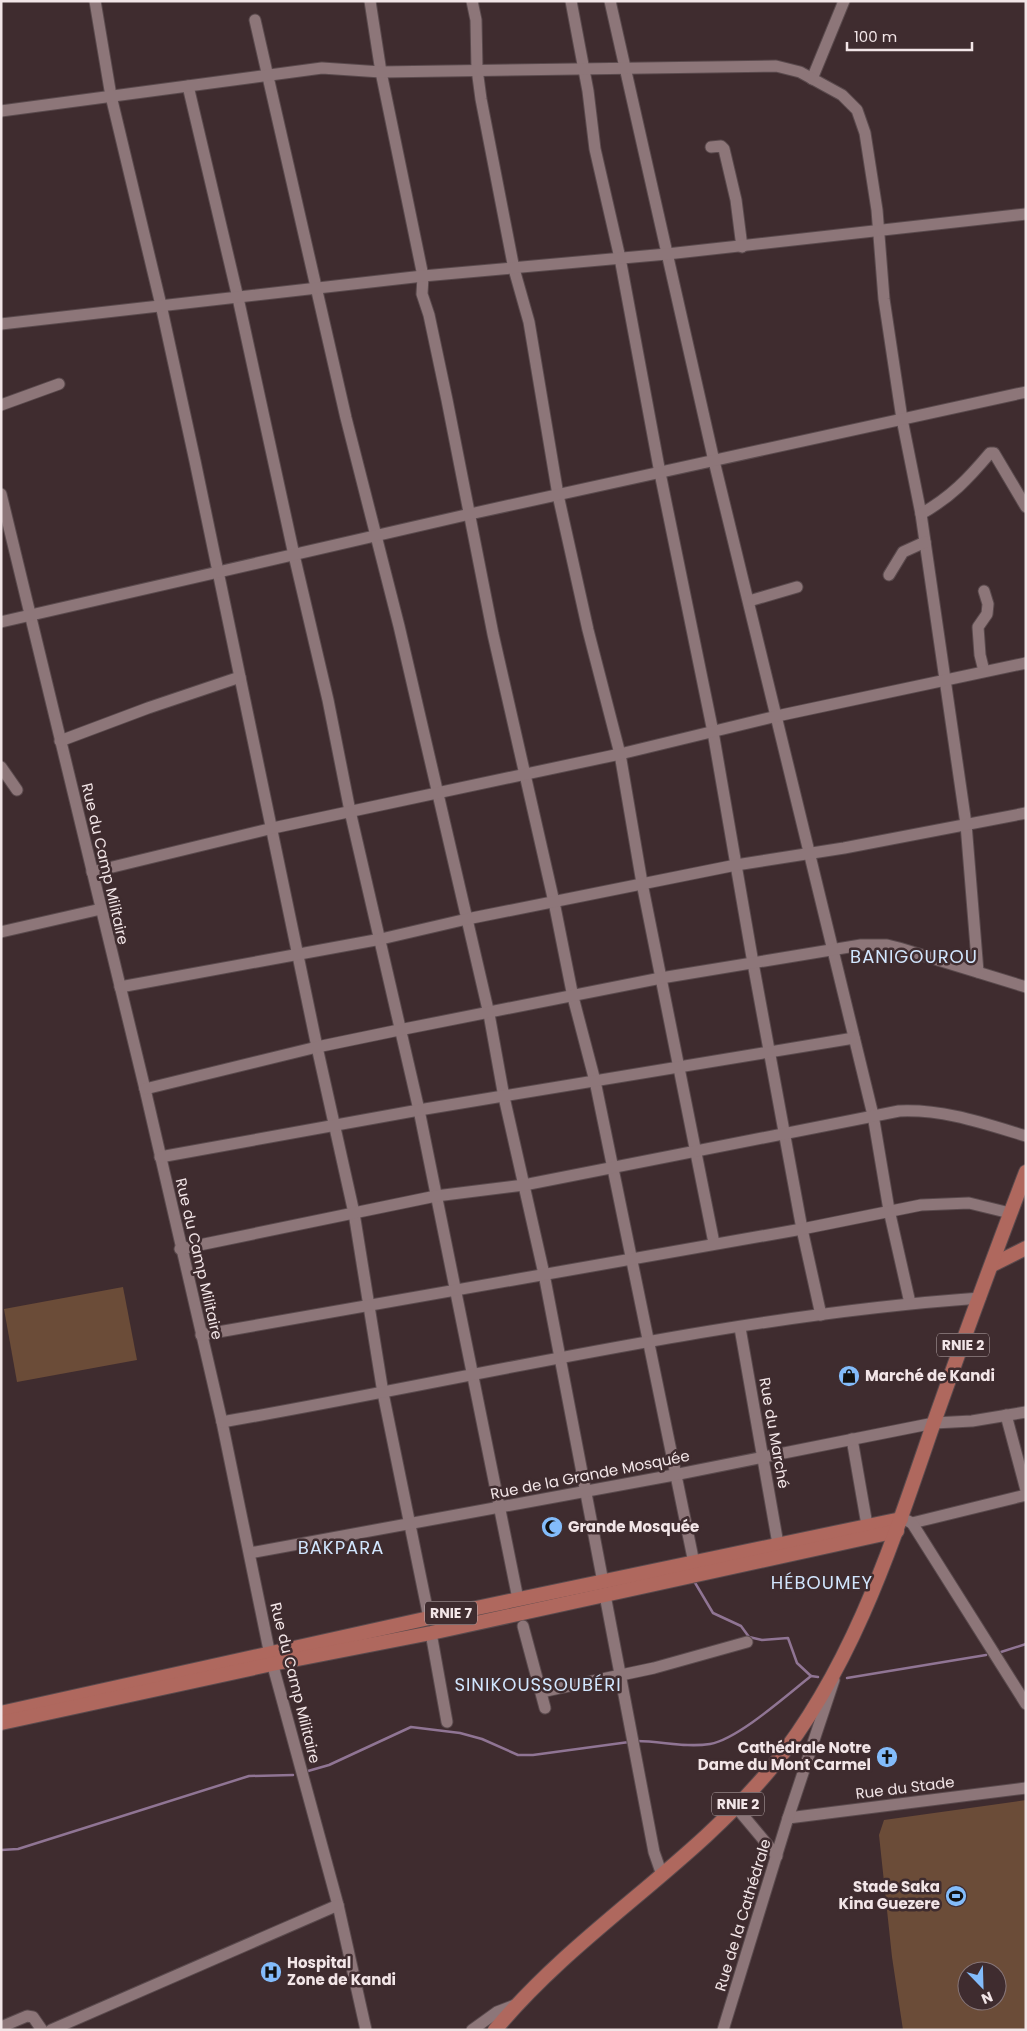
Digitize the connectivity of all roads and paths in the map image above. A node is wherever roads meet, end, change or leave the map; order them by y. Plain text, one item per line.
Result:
1 (95, 1) edge
2 (370, 1) edge
3 (472, 1) edge
4 (571, 1) edge
5 (610, 1) edge
6 (844, 1) edge
7 (255, 20) dead end
8 (582, 68) junction
9 (624, 68) junction
10 (477, 69) junction
11 (381, 72) junction
12 (268, 75) junction
13 (812, 78) junction
14 (188, 86) junction
15 (111, 96) junction
16 (1, 111) edge
17 (711, 147) dead end
18 (1026, 214) edge
19 (878, 230) junction
20 (742, 247) junction
21 (668, 254) junction
22 (620, 258) junction
23 (514, 268) junction
24 (423, 276) junction
25 (316, 289) junction
26 (238, 298) junction
27 (162, 305) junction
28 (1, 324) edge
29 (60, 384) dead end
30 (1026, 392) edge
31 (1, 405) edge
32 (902, 419) junction
33 (714, 461) junction
34 (660, 473) junction
35 (1, 494) edge
36 (558, 495) junction
37 (1026, 507) edge
38 (470, 514) junction
39 (921, 514) junction
40 (375, 536) junction
41 (925, 542) junction
42 (294, 554) junction
43 (218, 571) junction
44 (889, 575) dead end
45 (797, 587) dead end
46 (984, 591) dead end
47 (749, 601) junction
48 (32, 614) junction
49 (1, 622) edge
50 (1026, 663) edge
51 (984, 671) junction
52 (240, 677) junction
53 (946, 679) junction
54 (777, 716) junction
55 (713, 732) junction
56 (60, 742) junction
57 (620, 754) junction
58 (1, 767) edge
59 (526, 774) junction
60 (16, 790) dead end
61 (438, 794) junction
62 (350, 811) junction
63 (1026, 813) edge
64 (966, 824) junction
65 (273, 828) junction
66 (808, 854) junction
67 (736, 865) junction
68 (92, 872) junction
69 (642, 883) junction
70 (554, 902) junction
71 (101, 909) junction
72 (468, 919) junction
73 (1, 932) edge
74 (381, 938) junction
75 (834, 950) junction
76 (298, 954) junction
77 (753, 963) junction
78 (978, 972) junction
79 (661, 978) junction
80 (120, 987) junction
81 (1026, 987) edge
82 (573, 997) junction
83 (489, 1014) junction
84 (399, 1030) junction
85 (854, 1038) junction
86 (317, 1047) junction
87 (771, 1052) junction
88 (681, 1067) junction
89 (596, 1081) junction
90 (145, 1089) junction
91 (504, 1097) junction
92 (418, 1110) junction
93 (872, 1115) junction
94 (334, 1127) junction
95 (785, 1133) junction
96 (1026, 1136) edge
97 (697, 1150) junction
98 (160, 1157) junction
99 (612, 1167) junction
100 (1026, 1172) edge
101 (524, 1185) junction
102 (436, 1196) junction
103 (889, 1210) junction
104 (354, 1213) junction
105 (1010, 1213) junction
106 (802, 1229) junction
107 (714, 1243) junction
108 (1026, 1248) edge
109 (180, 1249) junction
110 (633, 1259) junction
111 (992, 1265) junction
112 (544, 1274) junction
113 (456, 1290) junction
114 (980, 1298) junction
115 (910, 1303) junction
116 (370, 1306) junction
117 (821, 1315) junction
118 (740, 1328) junction
119 (201, 1335) junction
120 (648, 1343) junction
121 (560, 1358) junction
122 (472, 1375) junction
123 (383, 1393) junction
124 (1026, 1412) edge
125 (1006, 1416) junction
126 (222, 1422) junction
127 (934, 1423) junction
128 (852, 1439) junction
129 (763, 1456) junction
130 (674, 1475) junction
131 (1026, 1490) edge
132 (585, 1491) junction
133 (1026, 1495) edge
134 (500, 1507) junction
135 (903, 1524) junction
136 (410, 1525) junction
137 (867, 1525) junction
138 (778, 1544) junction
139 (250, 1553) junction
140 (694, 1563) junction
141 (604, 1589) junction
142 (518, 1600) junction
143 (429, 1618) junction
144 (523, 1626) dead end
145 (432, 1633) junction
146 (747, 1642) dead end
147 (271, 1659) junction
148 (838, 1666) junction
149 (621, 1674) junction
150 (541, 1692) junction
151 (1026, 1704) edge
152 (545, 1708) dead end
153 (1, 1713) edge
154 (447, 1722) dead end
155 (1, 1723) edge
156 (1026, 1788) edge
157 (736, 1807) junction
158 (788, 1818) junction
159 (777, 1856) junction
160 (662, 1876) junction
161 (338, 1905) junction
162 (515, 2006) junction
163 (1, 2027) edge
164 (42, 2030) edge
165 (50, 2030) edge
166 (366, 2030) edge
167 (472, 2030) edge
168 (495, 2030) edge
169 (723, 2030) edge

1 - 15 street
2 - 11 street
3 - 10 street
4 - 8 street
5 - 9 street
6 - 13 street
7 - 12 street
8 - 9 street
8 - 10 street
8 - 22 street
9 - 13 street
9 - 21 street
10 - 11 street
10 - 23 street
11 - 12 street
11 - 24 street
12 - 14 street
12 - 25 street
13 - 19 street
14 - 15 street
14 - 26 street
15 - 16 street
15 - 27 street
17 - 20 street
18 - 19 street
19 - 20 street
19 - 32 street
20 - 21 street
21 - 22 street
21 - 33 street
22 - 23 street
22 - 34 street
23 - 24 street
23 - 36 street
24 - 25 street
24 - 38 street
25 - 26 street
25 - 40 street
26 - 27 street
26 - 42 street
27 - 28 street
27 - 43 street
29 - 31 street
30 - 32 street
32 - 33 street
32 - 39 street
33 - 34 street
33 - 47 street
34 - 36 street
34 - 55 street
35 - 48 street, Rue du Camp Militaire
36 - 38 street
36 - 57 street
37 - 39 street
38 - 40 street
38 - 59 street
39 - 41 street
40 - 42 street
40 - 61 street
41 - 44 street
41 - 53 street
42 - 43 street
42 - 62 street
43 - 48 street
43 - 52 street
45 - 47 street
46 - 51 street
47 - 54 street
48 - 49 street
48 - 56 street, Rue du Camp Militaire
50 - 51 street
51 - 53 street
52 - 56 street
52 - 65 street
53 - 54 street
53 - 64 street
54 - 55 street
54 - 66 street
55 - 57 street
55 - 67 street
56 - 68 street, Rue du Camp Militaire
57 - 59 street
57 - 69 street
58 - 60 street
59 - 61 street
59 - 70 street
61 - 62 street
61 - 72 street
62 - 65 street
62 - 74 street
63 - 64 street
64 - 66 street
64 - 78 street
65 - 68 street
65 - 76 street
66 - 67 street
66 - 75 street
67 - 69 street
67 - 77 street
68 - 71 street, Rue du Camp Militaire
69 - 70 street
69 - 79 street
70 - 72 street
70 - 82 street
71 - 73 street
71 - 80 street, Rue du Camp Militaire
72 - 74 street
72 - 83 street
74 - 76 street
74 - 84 street
75 - 77 street
75 - 78 street
75 - 85 street
76 - 80 street
76 - 86 street
77 - 79 street
77 - 87 street
78 - 81 street
79 - 82 street
79 - 88 street
80 - 90 street, Rue du Camp Militaire
82 - 83 street
82 - 89 street
83 - 84 street
83 - 91 street
84 - 86 street
84 - 92 street
85 - 87 street
85 - 93 street
86 - 90 street
86 - 94 street
87 - 88 street
87 - 95 street
88 - 89 street
88 - 97 street
89 - 91 street
89 - 99 street
90 - 98 street, Rue du Camp Militaire
91 - 92 street
91 - 101 street
92 - 94 street
92 - 102 street
93 - 95 street
93 - 96 street
93 - 103 street
94 - 98 street
94 - 104 street
95 - 97 street
95 - 106 street
97 - 99 street
97 - 107 street
98 - 109 street, Rue du Camp Militaire
99 - 101 street
99 - 110 street
100 - 105 main road, RNIE 2
101 - 102 street
101 - 112 street
102 - 104 street
102 - 113 street
103 - 105 street
103 - 106 street
103 - 115 street
104 - 109 street
104 - 116 street
105 - 111 main road, RNIE 2
106 - 107 street
106 - 117 street
107 - 110 street
108 - 111 main road
109 - 119 street, Rue du Camp Militaire
110 - 112 street
110 - 120 street
111 - 114 main road, RNIE 2
112 - 113 street
112 - 121 street
113 - 116 street
113 - 122 street
114 - 115 street
114 - 127 main road, RNIE 2
115 - 117 street
116 - 119 street
116 - 123 street
117 - 118 street
118 - 120 street
118 - 129 street, Rue du Marché
119 - 126 street, Rue du Camp Militaire
120 - 121 street
120 - 130 street
121 - 122 street
121 - 132 street
122 - 123 street
122 - 134 street
123 - 126 street
123 - 136 street
124 - 125 street, Rue de la Grande Mosquée
125 - 127 street, Rue de la Grande Mosquée
125 - 131 street
126 - 139 street, Rue du Camp Militaire
127 - 128 street, Rue de la Grande Mosquée
127 - 135 main road, RNIE 2
128 - 129 street, Rue de la Grande Mosquée
128 - 137 street
129 - 130 street, Rue de la Grande Mosquée
129 - 138 street, Rue du Marché
130 - 132 street, Rue de la Grande Mosquée
130 - 140 street
132 - 134 street, Rue de la Grande Mosquée
132 - 141 street
133 - 135 street
134 - 136 street, Rue de la Grande Mosquée
134 - 142 street
135 - 137 main road, RNIE 7
135 - 141 main road, RNIE 7
135 - 148 main road, RNIE 2
135 - 151 street
136 - 139 street, Rue de la Grande Mosquée
136 - 143 street
137 - 138 main road, RNIE 7
138 - 140 main road, RNIE 7
139 - 147 street, Rue du Camp Militaire
140 - 141 main road, RNIE 7
141 - 142 main road, RNIE 7
141 - 145 main road, RNIE 7
141 - 149 street
142 - 143 main road, RNIE 7
143 - 147 main road, RNIE 7
144 - 150 street
145 - 147 main road, RNIE 7
145 - 154 street
146 - 149 street
147 - 153 main road, RNIE 7
147 - 155 main road, RNIE 7
147 - 161 street, Rue du Camp Militaire
148 - 157 main road, RNIE 2
148 - 158 street, Rue de la Cathédrale
149 - 150 street
149 - 160 street
150 - 152 street
156 - 158 street, Rue du Stade
157 - 159 street
157 - 160 main road, RNIE 2
158 - 159 street, Rue de la Cathédrale
159 - 169 street, Rue de la Cathédrale
160 - 162 main road, RNIE 2
161 - 165 street
161 - 166 street, Rue du Camp Militaire
162 - 167 street
162 - 168 main road, RNIE 2
163 - 164 street

